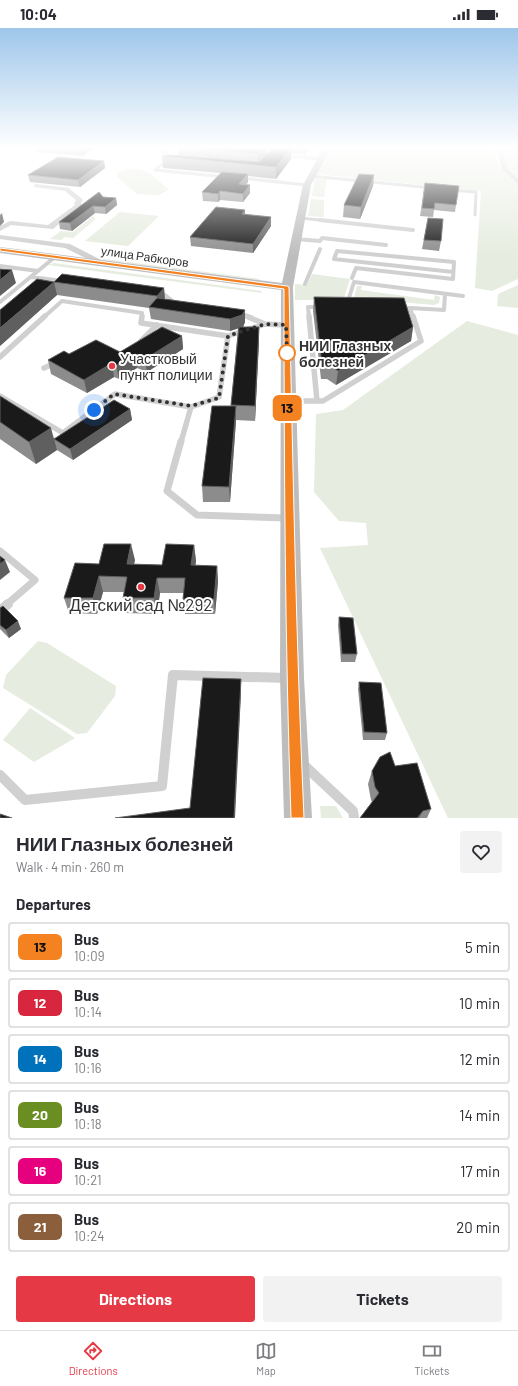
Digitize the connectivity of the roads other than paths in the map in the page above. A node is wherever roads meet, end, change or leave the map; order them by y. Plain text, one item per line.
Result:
1 (308, 184) edge
2 (371, 184) edge
3 (36, 186) dead end
4 (437, 188) edge
5 (445, 189) edge
6 (475, 215) dead end
7 (300, 218) junction
8 (0, 230) edge
9 (413, 230) dead end
10 (0, 237) edge
11 (295, 239) junction
12 (386, 245) dead end
13 (320, 249) dead end
14 (0, 250) edge
15 (55, 257) junction
16 (105, 264) junction
17 (0, 266) edge
18 (38, 271) junction
19 (453, 272) junction
20 (31, 277) junction
21 (352, 278) dead end
22 (70, 282) edge
23 (296, 286) junction
24 (149, 293) edge
25 (445, 294) junction
26 (463, 296) dead end
27 (0, 302) edge
28 (178, 306) edge
29 (326, 307) edge
30 (341, 307) edge
31 (348, 307) junction
32 (356, 307) edge
33 (394, 308) edge
34 (410, 308) junction
35 (230, 313) edge
36 (265, 324) junction
37 (157, 325) junction
38 (286, 325) junction
39 (228, 336) junction
40 (136, 343) edge
41 (0, 357) edge
42 (58, 362) edge
43 (44, 368) dead end
44 (0, 396) edge
45 (287, 401) junction
46 (317, 401) junction
47 (191, 406) junction
48 (289, 518) junction
49 (0, 551) edge
50 (0, 611) edge
51 (292, 678) junction
52 (295, 757) junction
53 (0, 775) edge
54 (298, 818) edge
55 (354, 818) edge

1 - 7 street
2 - 4 lane
3 - 8 street
5 - 6 lane
7 - 9 lane
7 - 11 street
10 - 16 street
11 - 12 lane
11 - 23 street
13 - 23 lane
14 - 15 street, улица Рабкоров
15 - 16 street, улица Рабкоров
15 - 18 lane
16 - 23 street, улица Рабкоров
17 - 18 lane
18 - 20 lane
19 - 19 lane
19 - 21 lane
20 - 22 lane
20 - 27 lane
23 - 38 street
24 - 28 lane
25 - 26 lane
25 - 31 lane
25 - 34 lane
29 - 46 lane
30 - 31 lane
31 - 32 lane
33 - 34 lane
34 - 46 lane
35 - 36 lane
36 - 38 lane
36 - 39 lane
37 - 39 lane
37 - 40 lane
37 - 41 lane
38 - 45 street
39 - 47 lane
42 - 43 lane
44 - 47 lane
45 - 46 lane
45 - 48 street
47 - 48 lane
48 - 51 street
49 - 50 lane
51 - 52 street
51 - 53 lane
52 - 54 street
52 - 55 lane

